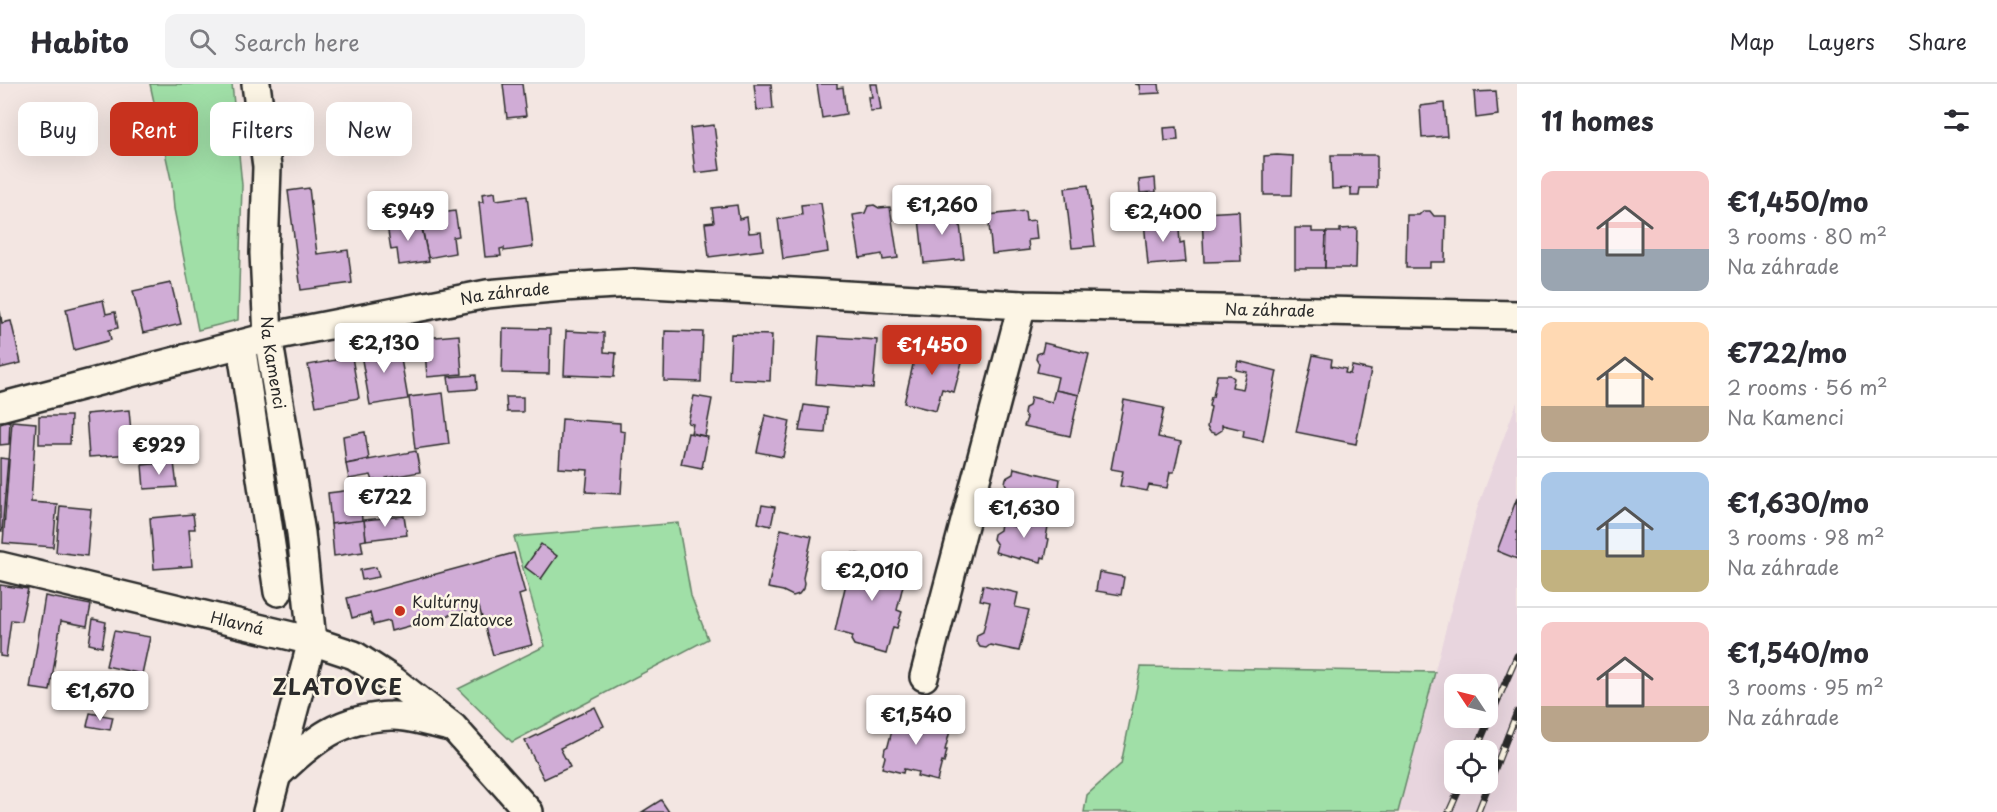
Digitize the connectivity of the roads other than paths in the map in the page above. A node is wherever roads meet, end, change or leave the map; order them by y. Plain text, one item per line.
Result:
1 (256, 84) edge
2 (1022, 305) junction
3 (1517, 315) edge
4 (268, 337) junction
5 (241, 345) junction
6 (0, 407) edge
7 (0, 566) edge
8 (278, 592) dead end
9 (312, 641) junction
10 (924, 677) dead end
11 (453, 727) junction
12 (278, 774) junction
13 (267, 812) edge
14 (529, 812) edge

1 - 4 street, Na Kamenci
2 - 3 street, Na záhrade
2 - 4 street, Na záhrade
2 - 10 street
4 - 5 street, Na záhrade
4 - 9 street, Na Kamenci
5 - 6 street, Na záhrade
5 - 8 street
7 - 9 street, Hlavná
9 - 11 street, Hlavná
9 - 12 street
11 - 12 street
11 - 14 street, Hlavná
12 - 13 street

